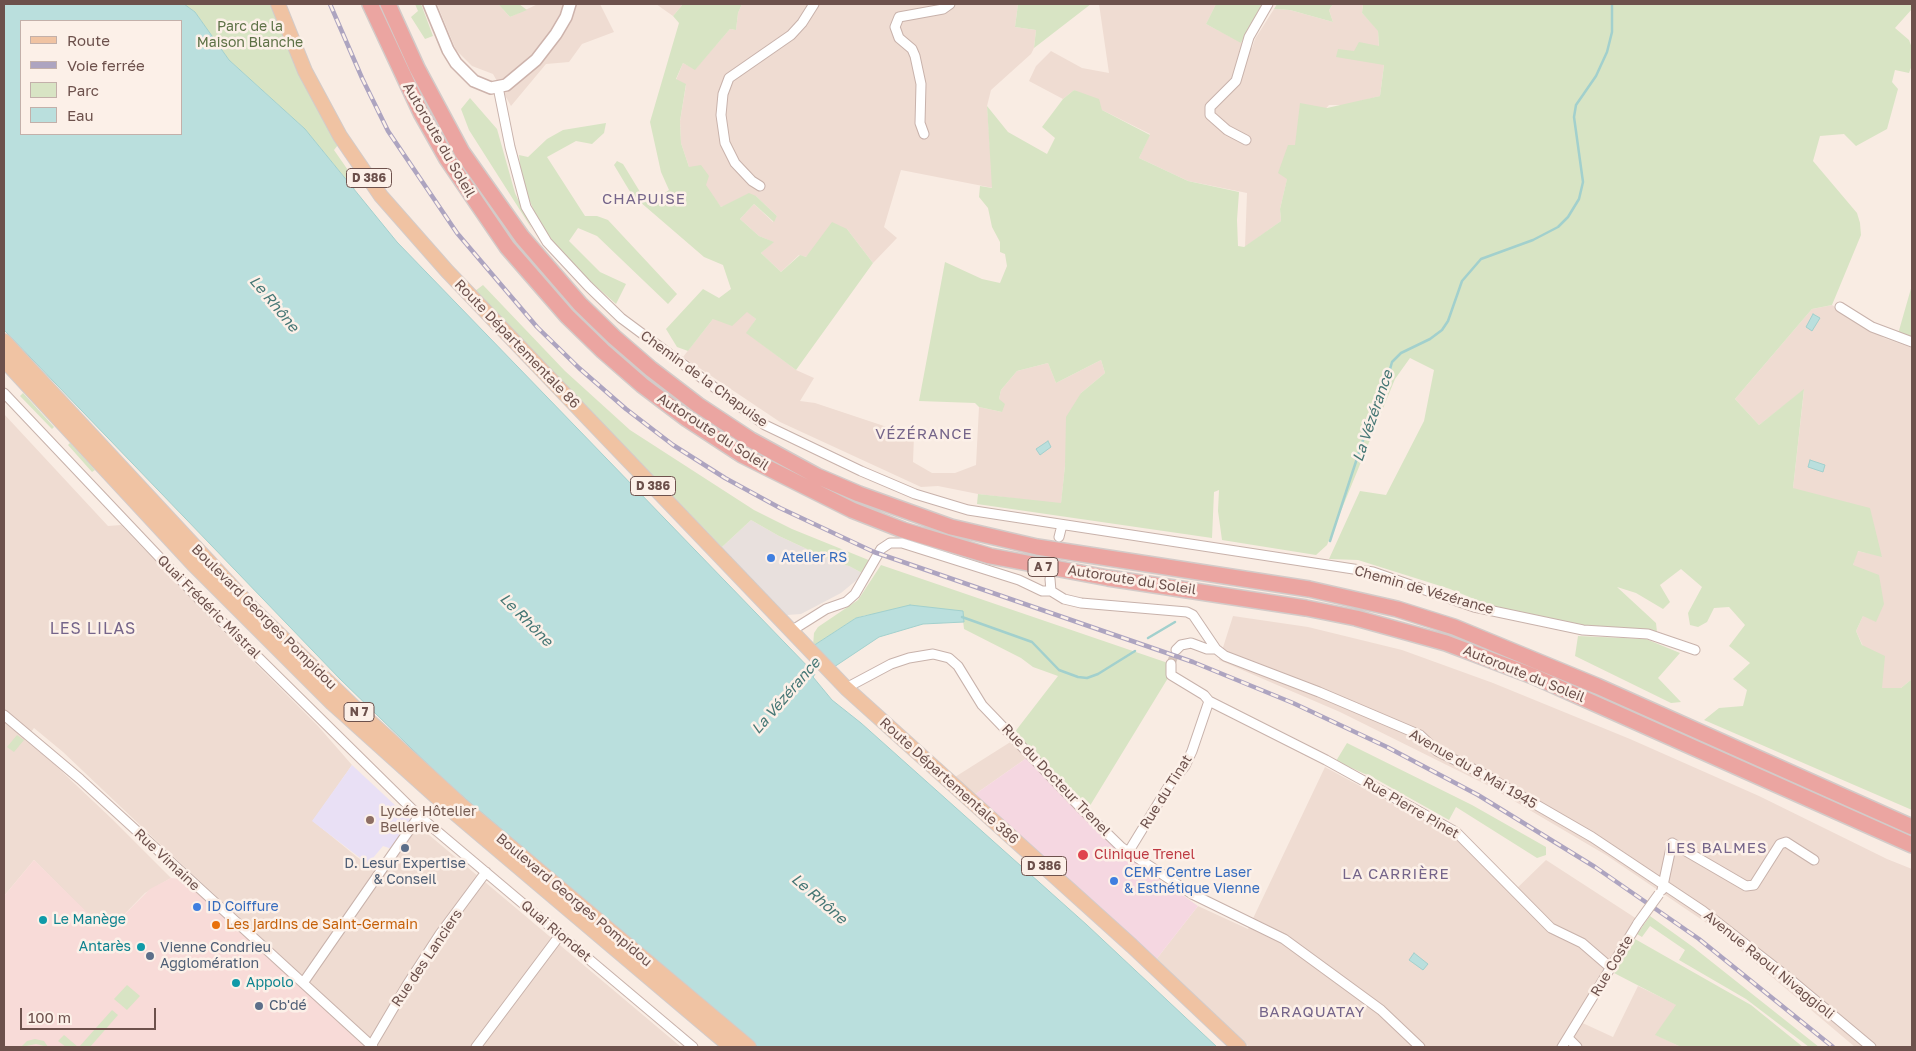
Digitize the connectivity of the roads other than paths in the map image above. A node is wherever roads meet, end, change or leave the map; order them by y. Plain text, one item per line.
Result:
1 (278, 4) edge
2 (370, 4) edge
3 (388, 4) edge
4 (429, 4) edge
5 (570, 4) edge
6 (814, 4) edge
7 (950, 4) edge
8 (1268, 4) edge
9 (498, 87) junction
10 (924, 134) dead end
11 (1246, 140) dead end
12 (760, 186) dead end
13 (1840, 306) dead end
14 (4, 341) edge
15 (1912, 342) edge
16 (4, 360) edge
17 (4, 393) edge
18 (1062, 525) junction
19 (1059, 537) dead end
20 (1050, 579) dead end
21 (1052, 591) junction
22 (790, 631) junction
23 (1216, 649) junction
24 (1176, 650) dead end
25 (1695, 650) dead end
26 (1171, 664) dead end
27 (835, 677) joint
28 (846, 688) junction
29 (1208, 701) junction
30 (4, 715) edge
31 (419, 816) junction
32 (1912, 827) edge
33 (1912, 845) edge
34 (1129, 851) junction
35 (1814, 860) dead end
36 (486, 872) junction
37 (1662, 890) junction
38 (560, 936) junction
39 (1611, 968) junction
40 (303, 983) junction
41 (1568, 1038) junction
42 (372, 1046) edge
43 (476, 1047) edge
44 (693, 1047) edge
45 (731, 1047) edge
46 (749, 1047) edge
47 (1239, 1047) edge
48 (1420, 1047) edge
49 (1562, 1047) edge
50 (1576, 1047) edge
51 (1871, 1047) edge

1 - 22 main road, Route Départementale 86 / D 386
2 - 33 highway, Autoroute du Soleil / A 7
3 - 32 highway, Autoroute du Soleil / A 7
4 - 9 street
5 - 9 street
6 - 12 street
7 - 10 street
8 - 11 street
9 - 18 street, Chemin de la Chapuise
13 - 15 street
14 - 46 main road, Boulevard Georges Pompidou / N 7
16 - 45 main road, Boulevard Georges Pompidou / N 7
17 - 31 street, Quai Frédéric Mistral
18 - 19 street
18 - 25 street, Chemin de Vézérance
20 - 21 street
21 - 22 street
21 - 23 street
22 - 27 main road, Route Départementale 86 / D 386
23 - 24 street
23 - 37 street, Avenue du 8 Mai 1945
26 - 29 street
27 - 28 main road, Route Départementale 386 / D 386
28 - 34 street, Rue du Docteur Trenel
28 - 47 main road, Route Départementale 386 / D 386
29 - 34 street, Rue du Tinat
29 - 39 street, Rue Pierre Pinet
30 - 40 street, Rue Vimaine
31 - 36 street, Quai Riondet
31 - 40 street
34 - 48 street, Rue du Docteur Trenel
35 - 37 street
36 - 38 street, Quai Riondet
36 - 42 street, Rue des Lanciers
37 - 39 street, Rue Coste, bridge
37 - 51 street, Avenue Raoul Nivaggioli
38 - 43 street
38 - 44 street, Quai Riondet
39 - 41 street, Rue Coste
40 - 42 street, Rue Vimaine
41 - 49 street, Rue Coste
41 - 50 street

